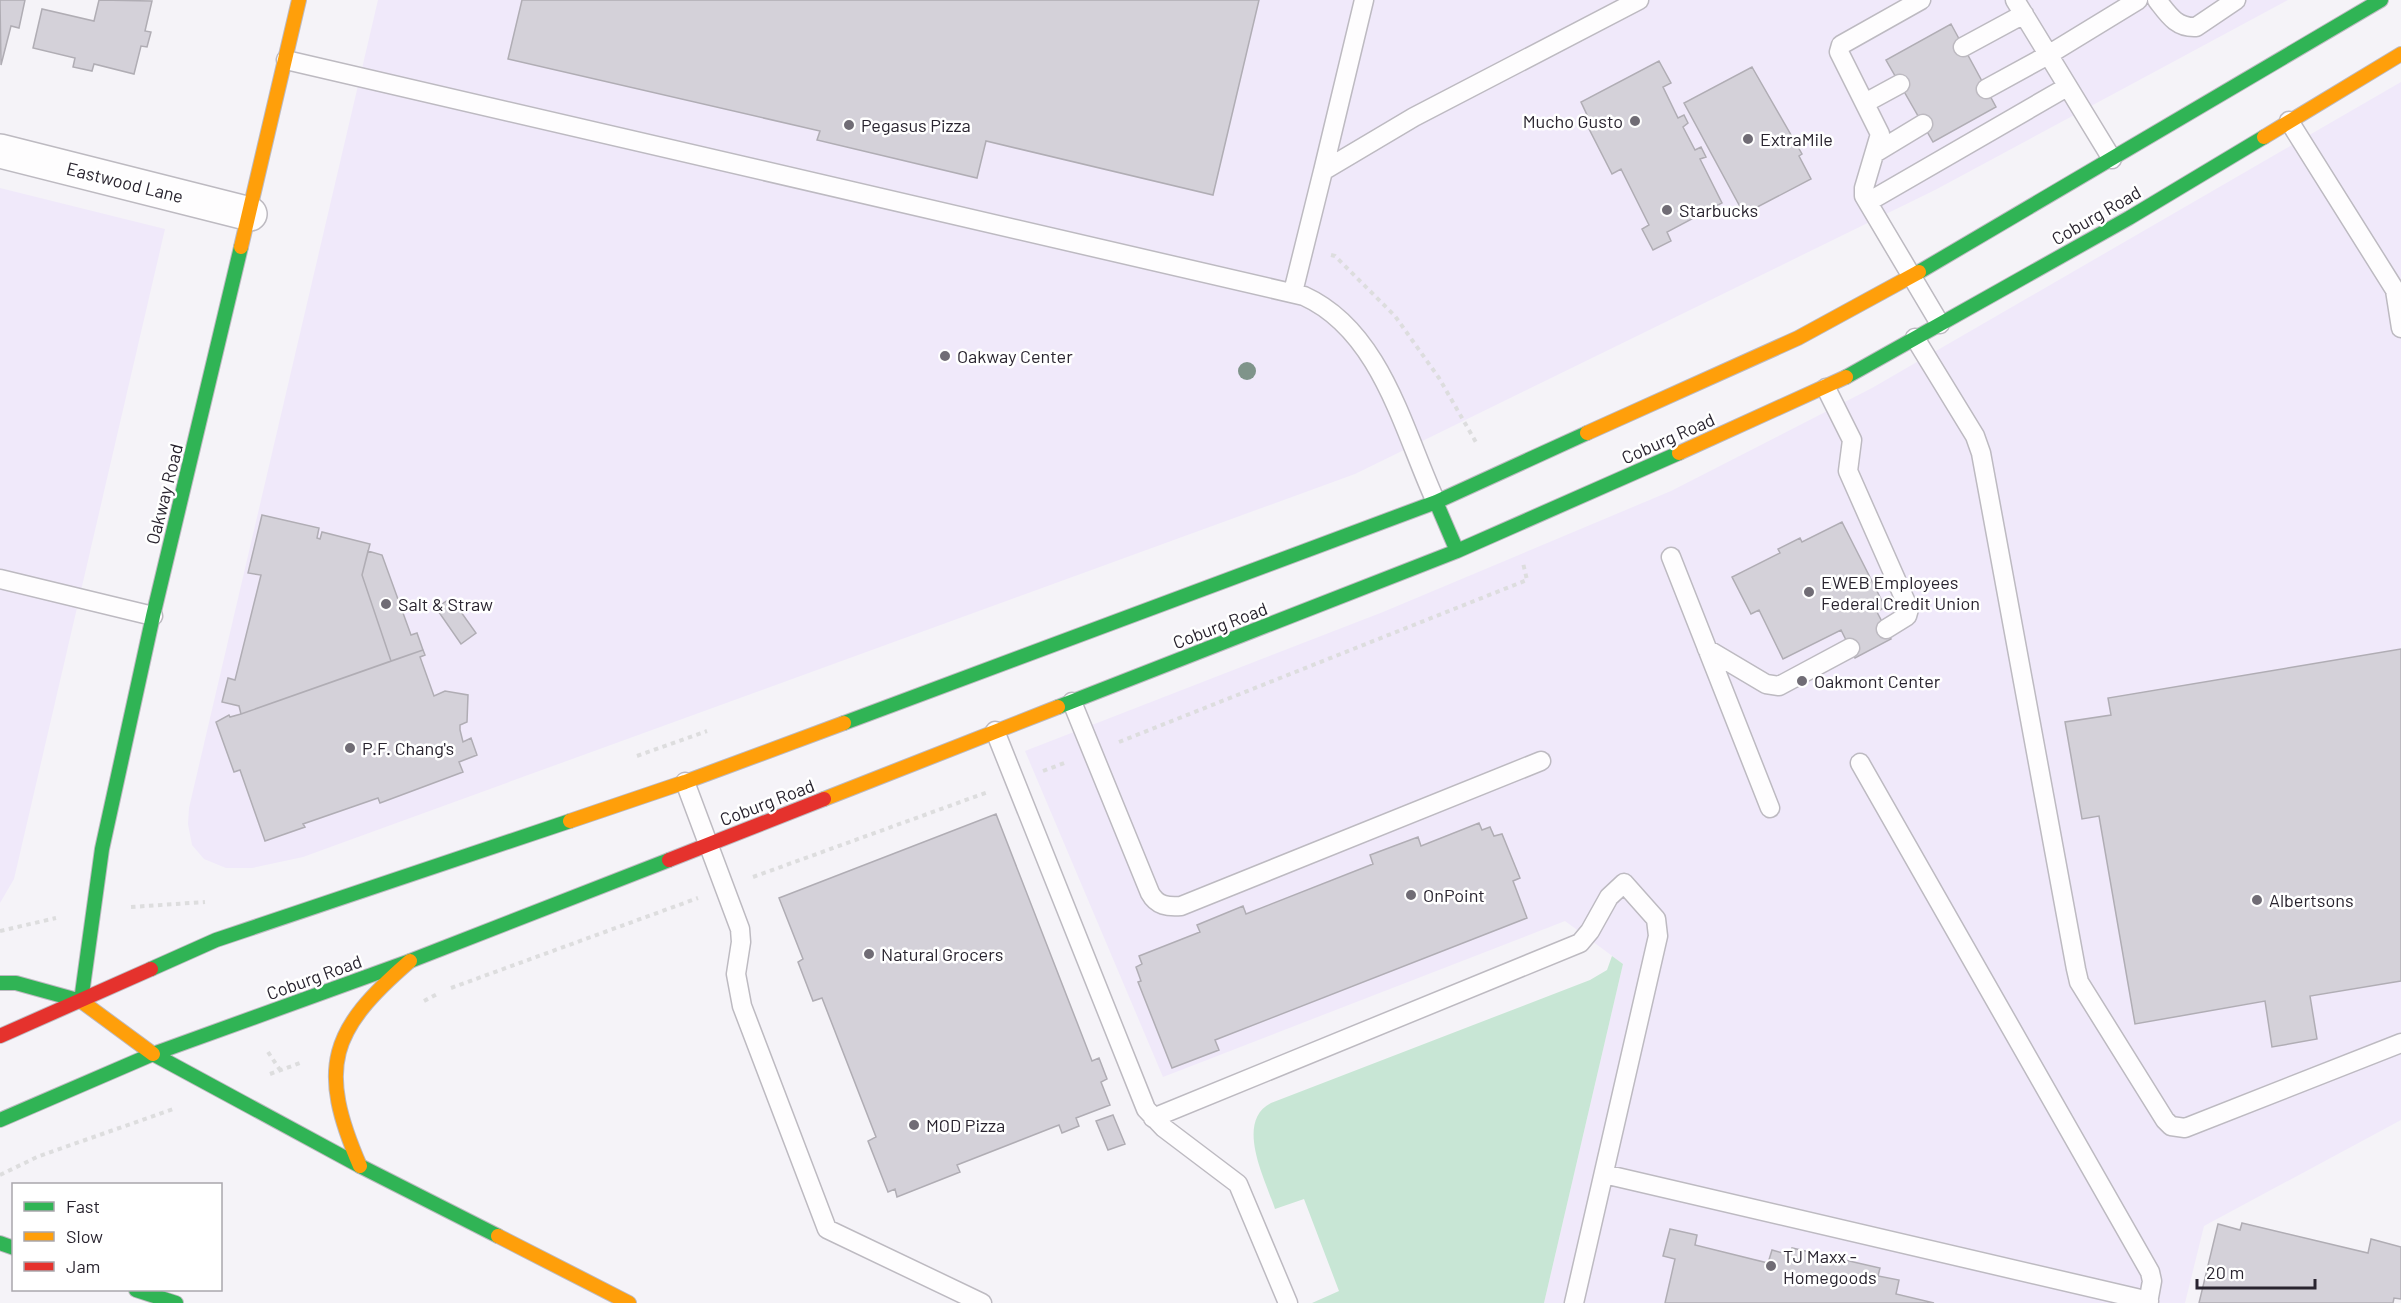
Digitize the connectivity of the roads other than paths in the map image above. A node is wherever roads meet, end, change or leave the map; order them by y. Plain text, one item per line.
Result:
1 (299, 0) edge
2 (1364, 0) edge
3 (1639, 0) edge
4 (1921, 0) edge
5 (2138, 0) edge
6 (2157, 0) edge
7 (2236, 0) edge
8 (2381, 0) edge
9 (2019, 7) edge
10 (1963, 47) dead end
11 (2401, 54) edge
12 (2048, 55) junction
13 (286, 60) junction
14 (1900, 84) dead end
15 (2067, 87) junction
16 (1986, 89) dead end
17 (1865, 103) junction
18 (2289, 121) junction
19 (1923, 124) dead end
20 (0, 151) edge
21 (1875, 153) junction
22 (2112, 159) junction
23 (1323, 171) junction
24 (1868, 202) junction
25 (250, 214) junction
26 (1911, 277) junction
27 (2398, 290) edge
28 (1293, 292) junction
29 (1940, 324) junction
30 (2401, 328) edge
31 (1915, 338) junction
32 (1826, 388) junction
33 (1436, 502) junction
34 (1457, 551) junction
35 (1671, 557) dead end
36 (0, 579) edge
37 (153, 616) junction
38 (1886, 629) dead end
39 (1850, 648) dead end
40 (1707, 649) junction
41 (1072, 702) junction
42 (995, 732) junction
43 (1540, 761) dead end
44 (1860, 763) dead end
45 (685, 782) junction
46 (1770, 808) dead end
47 (707, 844) junction
48 (410, 961) junction
49 (0, 983) edge
50 (81, 1000) junction
51 (0, 1036) edge
52 (2401, 1042) edge
53 (153, 1054) junction
54 (1153, 1118) junction
55 (0, 1120) edge
56 (360, 1166) junction
57 (1604, 1174) junction
58 (139, 1291) edge
59 (2148, 1302) edge
60 (177, 1303) edge
61 (629, 1303) edge
62 (982, 1303) edge
63 (1288, 1303) edge
64 (1574, 1303) edge

1 - 13 main road, Oakway Road
2 - 23 lane
3 - 23 lane
4 - 17 lane
5 - 12 lane
6 - 7 lane
8 - 22 main road, Coburg Road
9 - 10 lane
9 - 12 lane
11 - 18 main road, Coburg Road
12 - 15 lane
12 - 16 lane
13 - 25 main road, Oakway Road
13 - 28 lane
14 - 17 lane
15 - 22 lane
15 - 24 lane
17 - 21 lane
18 - 27 lane
18 - 29 main road, Coburg Road
19 - 21 lane
20 - 25 street, Eastwood Lane
21 - 24 lane
22 - 26 main road, Coburg Road
23 - 28 lane
24 - 26 lane
25 - 37 main road, Oakway Road
26 - 29 lane
26 - 33 main road, Coburg Road
27 - 30 lane
28 - 33 lane
29 - 31 main road, Coburg Road
31 - 32 main road, Coburg Road
31 - 52 lane
32 - 34 main road, Coburg Road
32 - 38 lane
33 - 34 main road
33 - 45 main road, Coburg Road
34 - 41 main road, Coburg Road
35 - 40 lane
36 - 37 lane
37 - 50 main road, Oakway Road
39 - 40 lane
40 - 46 lane
41 - 42 main road, Coburg Road
41 - 43 lane
42 - 47 main road, Coburg Road
42 - 54 lane
44 - 59 lane
45 - 47 lane
45 - 50 main road, Coburg Road
47 - 48 main road, Coburg Road
47 - 62 lane
48 - 53 main road, Coburg Road
48 - 56 main road
49 - 50 main road
50 - 51 main road, Coburg Road
50 - 53 main road
53 - 55 main road, Coburg Road
53 - 56 main road
54 - 57 lane
54 - 63 lane
56 - 61 main road
57 - 59 lane
57 - 64 lane
58 - 60 main road

